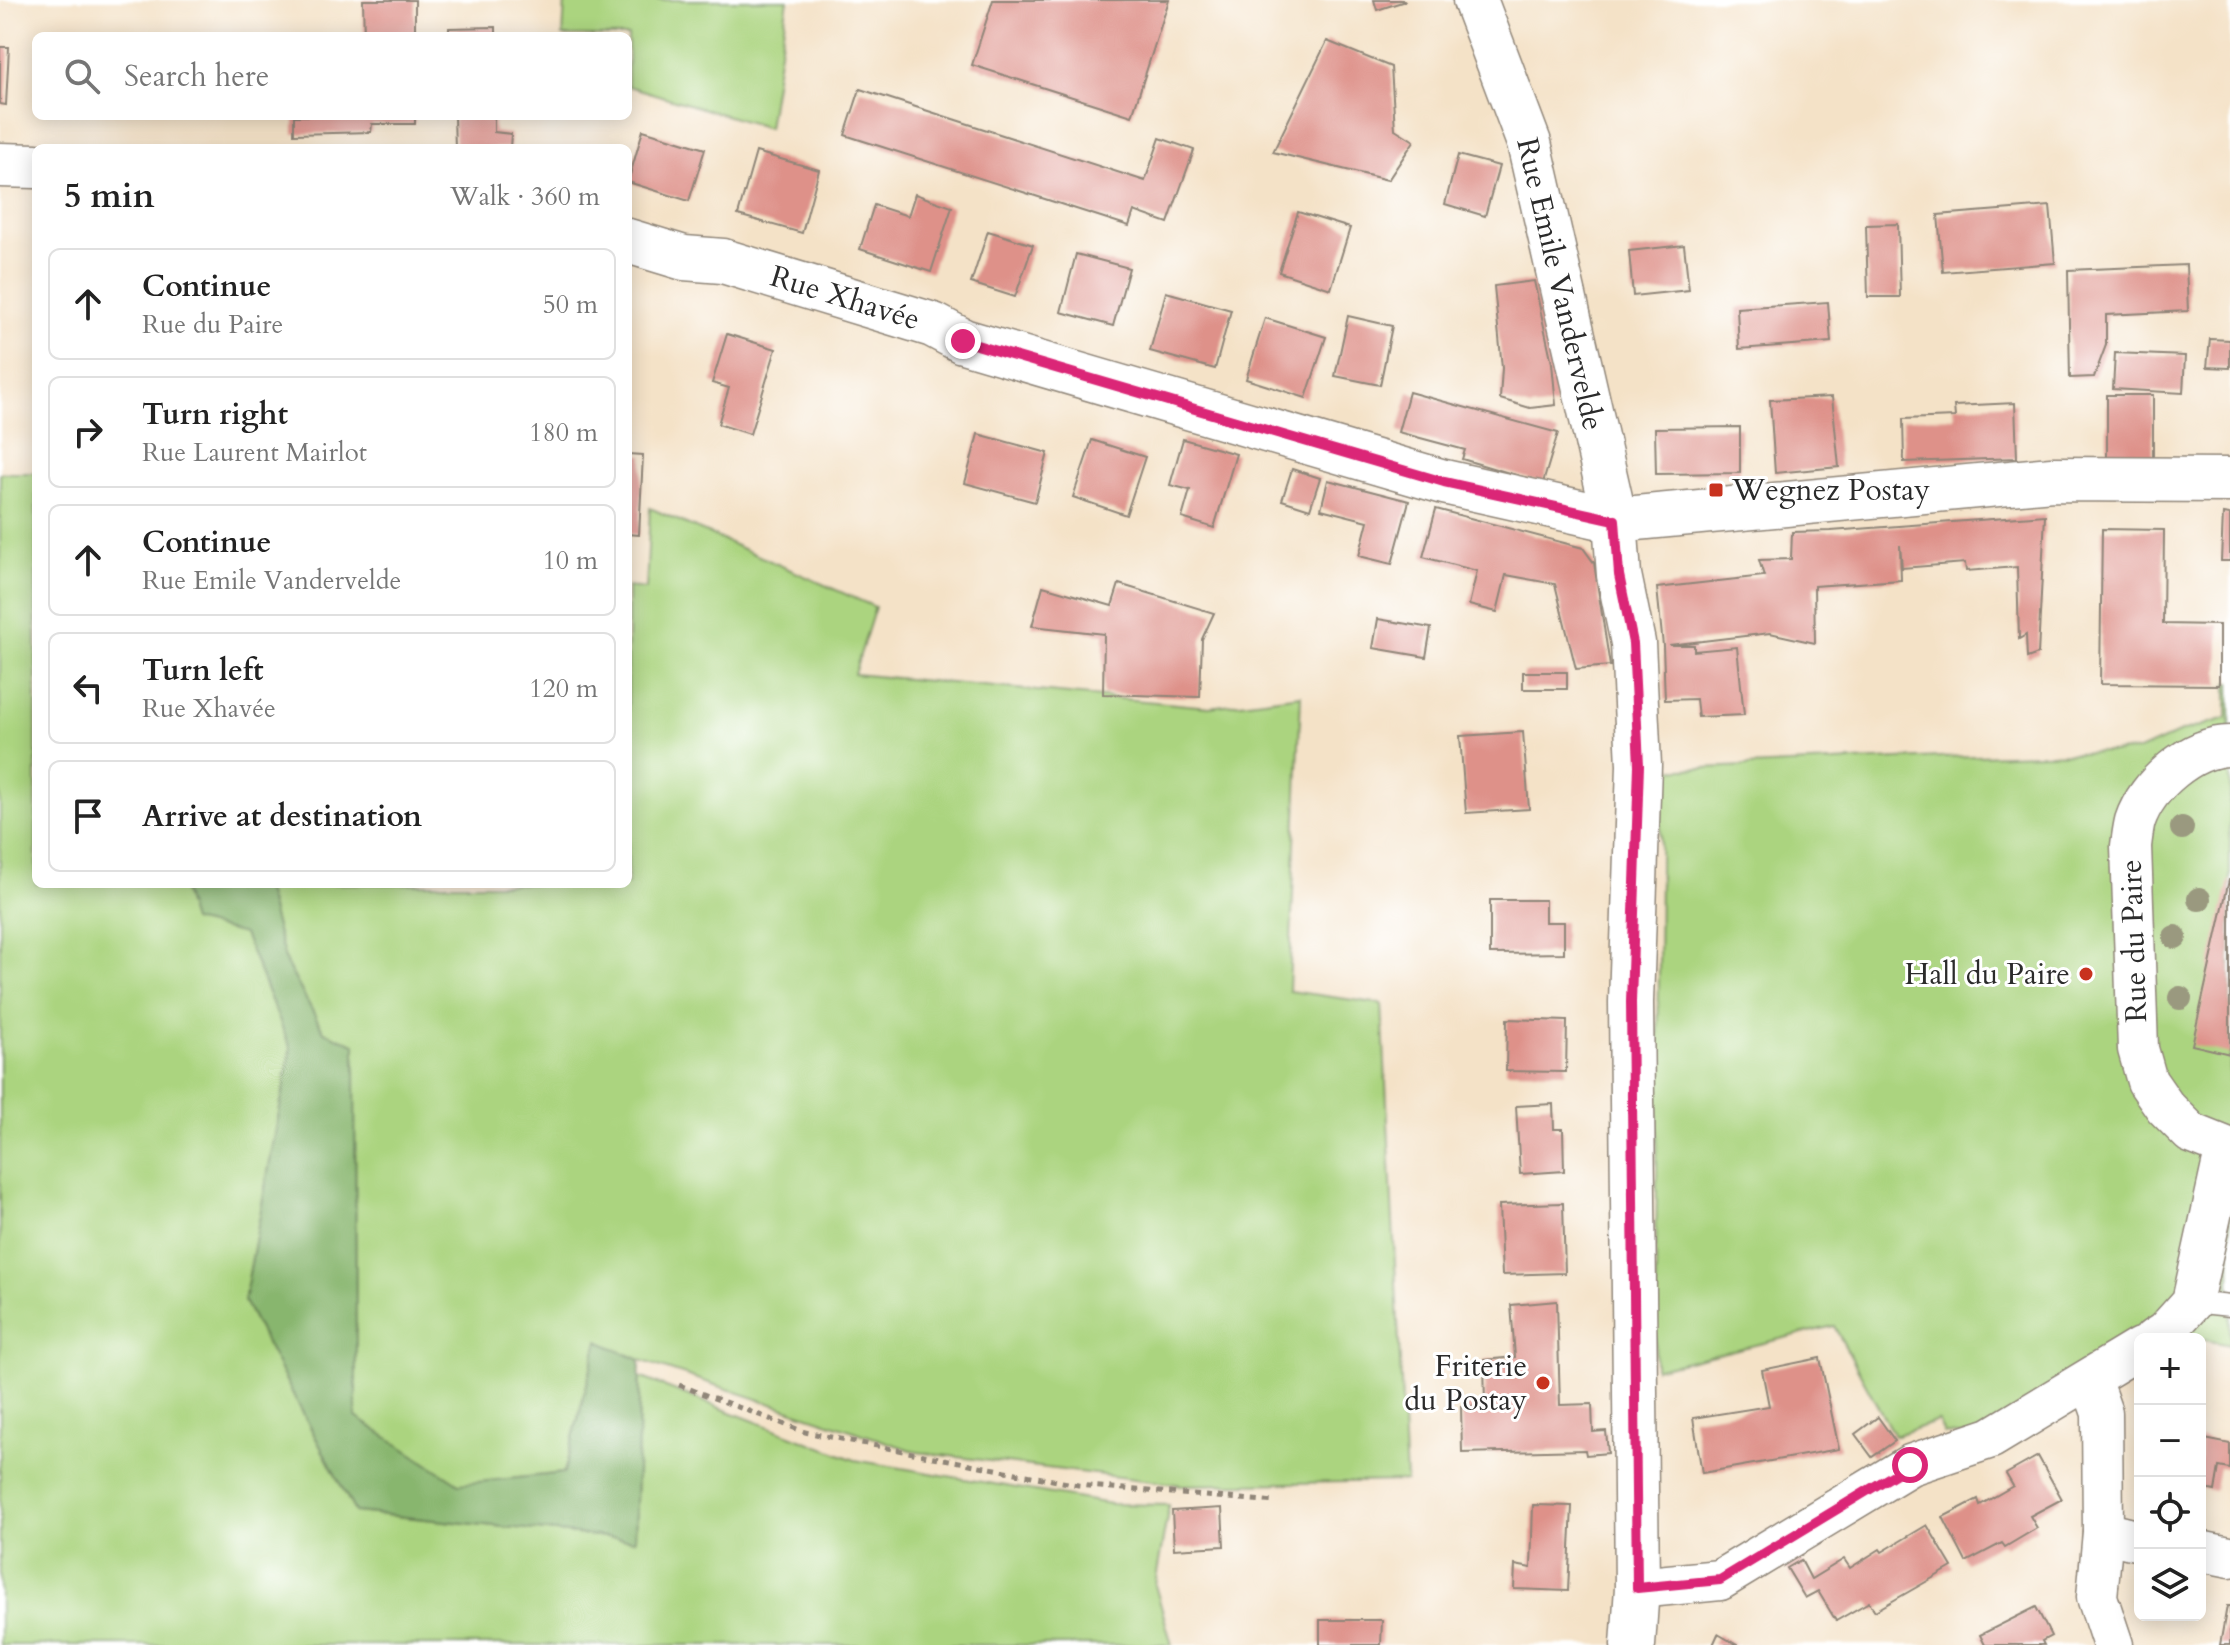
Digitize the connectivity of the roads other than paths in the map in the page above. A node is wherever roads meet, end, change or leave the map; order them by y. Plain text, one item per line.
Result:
1 (1475, 0) edge
2 (0, 165) edge
3 (32, 166) edge
4 (632, 242) edge
5 (2230, 480) edge
6 (1615, 520) junction
7 (2230, 746) edge
8 (2228, 1147) edge
9 (2211, 1304) edge
10 (2163, 1333) edge
11 (2134, 1352) edge
12 (2090, 1379) junction
13 (2121, 1537) edge
14 (2206, 1552) edge
15 (2230, 1557) edge
16 (1637, 1588) junction
17 (1633, 1645) edge
18 (2113, 1645) edge

1 - 6 street, Rue Emile Vandervelde
2 - 3 street
4 - 6 street, Rue Xhavée
5 - 6 street, Rue Xhavée
6 - 16 street, Rue Emile Vandervelde
7 - 8 street, Rue du Paire
8 - 9 street, Rue du Paire
9 - 10 street, Rue du Paire
11 - 12 street
12 - 13 street
12 - 16 street
13 - 18 street
14 - 15 street
16 - 17 street, Rue Emile Vandervelde

